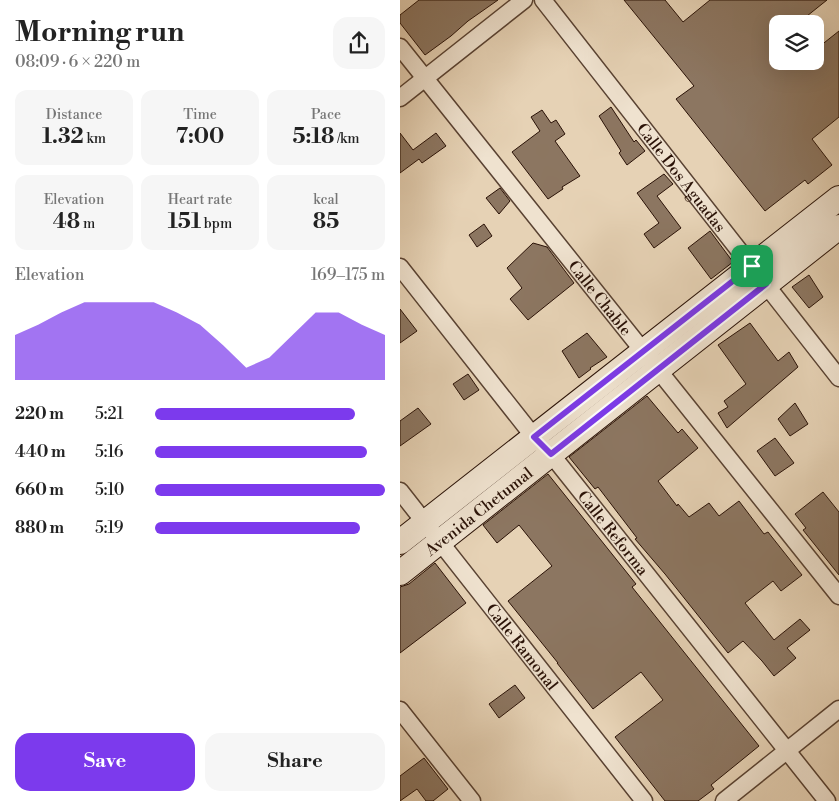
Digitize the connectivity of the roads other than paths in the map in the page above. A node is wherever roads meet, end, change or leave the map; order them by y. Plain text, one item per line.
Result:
1 (524, 0) edge
2 (544, 0) edge
3 (400, 47) edge
4 (424, 79) junction
5 (400, 98) edge
6 (839, 198) edge
7 (839, 227) edge
8 (400, 266) edge
9 (759, 275) junction
10 (643, 352) junction
11 (658, 369) junction
12 (839, 378) edge
13 (534, 437) junction
14 (551, 454) junction
15 (400, 491) edge
16 (425, 522) junction
17 (440, 541) junction
18 (400, 542) edge
19 (400, 573) edge
20 (839, 596) edge
21 (839, 709) edge
22 (400, 710) edge
23 (787, 750) junction
24 (472, 801) edge
25 (644, 801) edge
26 (724, 801) edge
27 (827, 801) edge

1 - 4 street
2 - 9 street, Calle Dos Aguadas
3 - 4 street, Calle Chable
4 - 5 street
4 - 10 street, Calle Chable
6 - 9 main road, Avenida Chetumal
7 - 9 main road, Avenida Chetumal
8 - 13 street, Calle Reforma
9 - 10 main road, Avenida Chetumal
9 - 11 main road, Avenida Chetumal
9 - 12 street, Calle Dos Aguadas
10 - 11 street, Calle Chable
10 - 13 main road, Avenida Chetumal
11 - 14 main road, Avenida Chetumal
11 - 20 street, Calle Chable
13 - 14 street, Calle Reforma
13 - 16 main road, Avenida Chetumal
14 - 17 main road, Avenida Chetumal
14 - 23 street, Calle Reforma
15 - 16 street, Calle Ramonal
16 - 17 street, Calle Ramonal
16 - 18 main road, Avenida Chetumal
17 - 19 main road, Avenida Chetumal
17 - 25 street, Calle Ramonal
21 - 23 street
22 - 24 street
23 - 26 street
23 - 27 street, Calle Reforma

